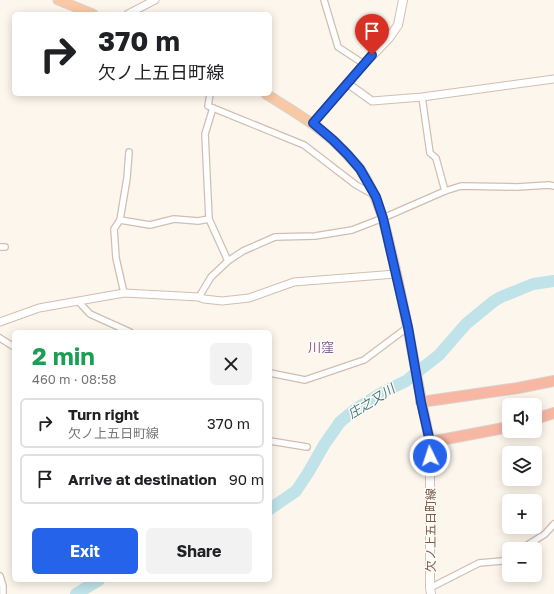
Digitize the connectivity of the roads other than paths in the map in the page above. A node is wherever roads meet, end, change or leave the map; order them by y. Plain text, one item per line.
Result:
1 (58, 0) edge
2 (155, 0) edge
3 (324, 0) edge
4 (403, 0) edge
5 (88, 12) edge
6 (132, 12) edge
7 (364, 64) junction
8 (554, 79) edge
9 (347, 83) junction
10 (210, 96) edge
11 (269, 96) edge
12 (422, 97) junction
13 (213, 108) junction
14 (313, 123) junction
15 (129, 152) dead end
16 (554, 186) edge
17 (445, 191) junction
18 (376, 197) junction
19 (383, 218) junction
20 (209, 219) junction
21 (120, 220) junction
22 (228, 262) junction
23 (396, 274) junction
24 (124, 294) junction
25 (199, 297) junction
26 (78, 301) junction
27 (0, 322) edge
28 (408, 327) junction
29 (126, 330) edge
30 (0, 338) edge
31 (12, 346) edge
32 (272, 372) edge
33 (554, 381) edge
34 (421, 402) junction
35 (554, 413) edge
36 (542, 417) edge
37 (502, 428) edge
38 (272, 441) edge
39 (430, 442) junction
40 (307, 447) dead end
41 (554, 524) edge
42 (533, 542) edge
43 (502, 561) edge
44 (0, 576) edge
45 (431, 591) edge
46 (3, 594) edge

1 - 5 highway
2 - 6 street
3 - 7 street
4 - 7 main road
7 - 9 main road
8 - 12 street
9 - 12 street
9 - 14 main road
10 - 13 street
11 - 14 highway
12 - 17 street
13 - 18 street
13 - 20 street
14 - 18 highway
15 - 21 street
16 - 17 street
17 - 19 street
18 - 19 highway
19 - 22 street
19 - 23 highway
20 - 21 street
20 - 22 street
21 - 24 street
22 - 25 street
23 - 25 street
23 - 28 highway
24 - 25 street
24 - 26 street
26 - 27 street
26 - 29 street
28 - 32 street
28 - 34 highway
30 - 31 street
33 - 34 highway
34 - 39 highway
35 - 36 highway
37 - 39 highway
38 - 40 street
39 - 45 main road, 欠ノ上五日町線
41 - 42 street
43 - 45 street
44 - 46 street

